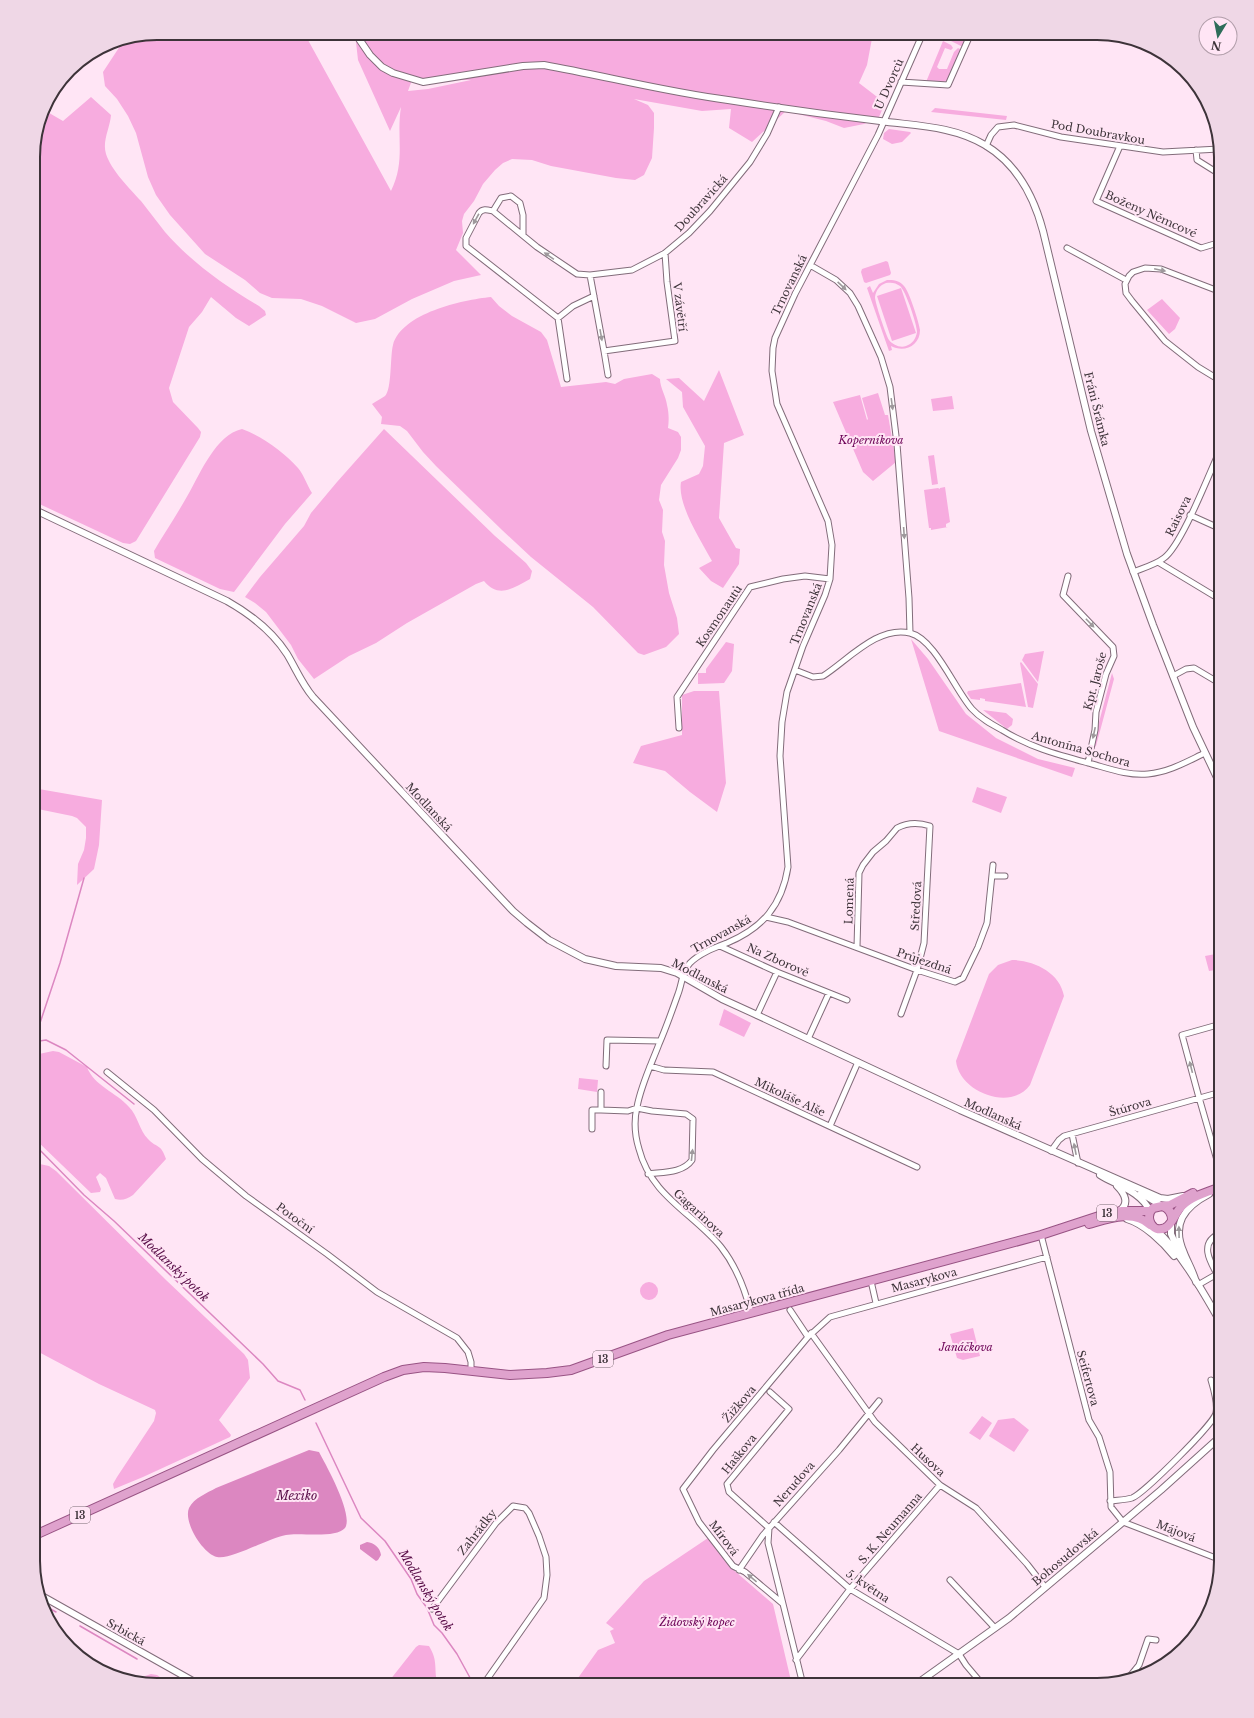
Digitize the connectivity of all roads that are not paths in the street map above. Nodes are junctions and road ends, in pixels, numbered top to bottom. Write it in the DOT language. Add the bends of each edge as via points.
graph roads {
  1 [pos="360,40"];
  2 [pos="920,40"];
  3 [pos="968,40"];
  4 [pos="901,82"];
  5 [pos="779,107"];
  6 [pos="883,122"];
  7 [pos="986,146"];
  8 [pos="1120,146"];
  9 [pos="1213,149"];
  10 [pos="1196,150"];
  11 [pos="1214,171"];
  12 [pos="493,211"];
  13 [pos="523,235"];
  14 [pos="1214,244"];
  15 [pos="1067,248"];
  16 [pos="665,252"];
  17 [pos="810,265"];
  18 [pos="590,275"];
  19 [pos="1126,280"];
  20 [pos="1214,289"];
  21 [pos="594,296"];
  22 [pos="558,318"];
  23 [pos="604,351"];
  24 [pos="608,375"];
  25 [pos="1214,378"];
  26 [pos="567,379"];
  27 [pos="1214,468"];
  28 [pos="40,512"];
  29 [pos="1190,515"];
  30 [pos="1214,526"];
  31 [pos="1158,562"];
  32 [pos="1133,572"];
  33 [pos="1068,576"];
  34 [pos="830,579"];
  35 [pos="1214,596"];
  36 [pos="910,633"];
  37 [pos="795,670"];
  38 [pos="1173,676"];
  39 [pos="1214,680"];
  40 [pos="679,728"];
  41 [pos="1205,753"];
  42 [pos="1088,763"];
  43 [pos="1214,772"];
  44 [pos="925,824"];
  45 [pos="993,865"];
  46 [pos="992,876"];
  47 [pos="1005,876"];
  48 [pos="766,917"];
  49 [pos="720,946"];
  50 [pos="857,947"];
  51 [pos="917,970"];
  52 [pos="777,972"];
  53 [pos="683,976"];
  54 [pos="829,993"];
  55 [pos="847,1000"];
  56 [pos="900,1014"];
  57 [pos="757,1015"];
  58 [pos="1214,1026"];
  59 [pos="808,1039"];
  60 [pos="660,1041"];
  61 [pos="858,1062"];
  62 [pos="606,1066"];
  63 [pos="650,1066"];
  64 [pos="107,1072"];
  65 [pos="601,1092"];
  66 [pos="1214,1094"];
  67 [pos="1199,1098"];
  68 [pos="637,1108"];
  69 [pos="601,1110"];
  70 [pos="830,1126"];
  71 [pos="592,1129"];
  72 [pos="1072,1134"];
  73 [pos="1214,1150"];
  74 [pos="1052,1151"];
  75 [pos="1078,1163"];
  76 [pos="917,1167"];
  77 [pos="1086,1167"];
  78 [pos="648,1174"];
  79 [pos="1112,1182"];
  80 [pos="1128,1185"];
  81 [pos="1214,1189"];
  82 [pos="1214,1190"];
  83 [pos="1214,1191"];
  84 [pos="1186,1195"];
  85 [pos="1163,1206"];
  86 [pos="1150,1211"];
  87 [pos="1117,1214"];
  88 [pos="1171,1221"];
  89 [pos="1152,1226"];
  90 [pos="1041,1235"];
  91 [pos="1214,1237"];
  92 [pos="1047,1257"];
  93 [pos="1214,1267"];
  94 [pos="1214,1276"];
  95 [pos="871,1281"];
  96 [pos="1197,1284"];
  97 [pos="876,1303"];
  98 [pos="790,1310"];
  99 [pos="1214,1312"];
  100 [pos="751,1313"];
  101 [pos="810,1335"];
  102 [pos="471,1371"];
  103 [pos="1211,1380"];
  104 [pos="770,1392"];
  105 [pos="1214,1394"];
  106 [pos="879,1401"];
  107 [pos="868,1414"];
  108 [pos="1214,1419"];
  109 [pos="1214,1442"];
  110 [pos="940,1485"];
  111 [pos="683,1489"];
  112 [pos="1110,1501"];
  113 [pos="774,1522"];
  114 [pos="1123,1522"];
  115 [pos="769,1528"];
  116 [pos="40,1533"];
  117 [pos="1214,1557"];
  118 [pos="739,1570"];
  119 [pos="950,1580"];
  120 [pos="1045,1588"];
  121 [pos="850,1589"];
  122 [pos="47,1599"];
  123 [pos="782,1604"];
  124 [pos="432,1609"];
  125 [pos="995,1628"];
  126 [pos="1156,1640"];
  127 [pos="959,1654"];
  128 [pos="796,1660"];
  129 [pos="1135,1670"];
  130 [pos="188,1678"];
  131 [pos="487,1678"];
  132 [pos="801,1678"];
  133 [pos="925,1678"];
  134 [pos="977,1678"];
  1 -- 5 [label="street, Fráni Šrámka" via="382,67 423,82 522,66 544,65 726,100"];
  2 -- 4 [label="street, U Dvorců"];
  3 -- 4 [label="street" via="948,85"];
  4 -- 6 [label="street, U Dvorců"];
  5 -- 6 [label="street, Fráni Šrámka"];
  5 -- 16 [label="street, Doubravická" via="750,162 710,211"];
  6 -- 7 [label="street, Fráni Šrámka" via="932,126 967,136"];
  6 -- 17 [label="street, Trnovanská"];
  7 -- 8 [label="street, Pod Doubravkou" via="998,127 1014,125 1061,137"];
  7 -- 32 [label="street, Fráni Šrámka" via="1008,163 1022,180 1042,226 1091,431"];
  8 -- 10 [label="street, Pod Doubravkou" via="1163,152"];
  8 -- 14 [label="street, Boženy Němcové" via="1096,201 1201,248"];
  9 -- 10 [label="street, Pod Doubravkou"];
  10 -- 11 [label="street" via="1197,160"];
  12 -- 13 [label="street, Doubravická"];
  12 -- 13 [label="street" via="501,198 511,196 520,203"];
  12 -- 22 [label="street, one-way" via="482,210 466,238 466,246"];
  18 -- 13 [label="street, Doubravická, one-way" via="577,274 537,248"];
  15 -- 19 [label="street"];
  16 -- 18 [label="street, Doubravická" via="632,270"];
  16 -- 23 [label="street, V závětří" via="674,340"];
  17 -- 34 [label="street, Trnovanská" via="775,338 772,371 781,417 828,521 832,545"];
  17 -- 36 [label="street, one-way" via="840,283 850,293 881,357 890,387 897,444"];
  18 -- 21 [label="street"];
  19 -- 20 [label="street, one-way" via="1131,273 1139,270 1160,269"];
  19 -- 25 [label="street" via="1125,289 1128,297 1165,341"];
  21 -- 22 [label="street" via="573,306"];
  21 -- 23 [label="street, one-way"];
  22 -- 26 [label="street"];
  23 -- 24 [label="street"];
  27 -- 29 [label="street, Raisova"];
  28 -- 53 [label="street, Modlanská" via="242,610 255,619 286,653 308,691 513,911 540,934 567,951 590,961 616,966 661,968"];
  29 -- 30 [label="street"];
  29 -- 31 [label="street, Raisova" via="1172,551"];
  31 -- 32 [label="street, Raisova"];
  31 -- 35 [label="street"];
  32 -- 38 [label="street, Fráni Šrámka"];
  33 -- 42 [label="street, Kpt. Jaroše, one-way" via="1063,595 1114,651 1096,712"];
  34 -- 37 [label="street, Trnovanská"];
  34 -- 40 [label="street, Kosmonautů" via="805,576 750,587 677,697"];
  36 -- 37 [label="street" via="883,634 823,676 813,676"];
  36 -- 42 [label="street, Antonína Sochora" via="929,646 972,709 984,719 1030,746"];
  37 -- 48 [label="street, Trnovanská" via="787,692 780,756 788,867 781,893"];
  38 -- 39 [label="street" via="1186,668 1194,668"];
  38 -- 41 [label="street, Fráni Šrámka"];
  41 -- 42 [label="street, Antonína Sochora" via="1163,772 1147,775 1126,773"];
  41 -- 43 [label="street, Fráni Šrámka"];
  44 -- 50 [label="street, Lomená" via="904,824 897,828 863,865 858,882"];
  44 -- 51 [label="street, Středová" via="930,826 930,850 924,943"];
  45 -- 46 [label="street, Průjezdná"];
  46 -- 47 [label="street"];
  46 -- 51 [label="street, Průjezdná" via="984,934 963,978 955,982"];
  48 -- 49 [label="street, Trnovanská" via="751,931"];
  48 -- 50 [label="street, Průjezdná" via="788,922"];
  49 -- 52 [label="street, Na Zborově"];
  49 -- 53 [label="street, Trnovanská" via="696,958 686,968"];
  50 -- 51 [label="street, Průjezdná"];
  51 -- 56 [label="street, Středová"];
  52 -- 54 [label="street, Na Zborově"];
  52 -- 57 [label="street"];
  53 -- 57 [label="street, Modlanská" via="722,999"];
  53 -- 60 [label="street, Gagarinova"];
  54 -- 55 [label="street, Na Zborově"];
  54 -- 59 [label="street"];
  57 -- 59 [label="street, Modlanská"];
  67 -- 58 [label="street, one-way" via="1182,1035"];
  59 -- 61 [label="street, Modlanská"];
  60 -- 62 [label="street" via="607,1040"];
  60 -- 63 [label="street, Gagarinova"];
  61 -- 70 [label="street"];
  61 -- 74 [label="street, Modlanská"];
  63 -- 68 [label="street, Gagarinova"];
  63 -- 70 [label="street, Mikoláše Alše" via="664,1070 714,1072"];
  64 -- 102 [label="street, Potoční" via="154,1110 202,1159 246,1196 376,1292 457,1338 468,1352"];
  65 -- 69 [label="street"];
  66 -- 67 [label="street, Štúrova"];
  67 -- 72 [label="street, Štúrova"];
  67 -- 73 [label="street"];
  68 -- 69 [label="street" via="628,1111"];
  68 -- 78 [label="street, Gagarinova" via="635,1122 639,1150"];
  78 -- 68 [label="street, one-way" via="688,1166 692,1160 693,1119 686,1114 652,1112"];
  69 -- 71 [label="street" via="592,1110"];
  70 -- 76 [label="street, Mikoláše Alše"];
  72 -- 74 [label="street, Štúrova" via="1059,1140"];
  75 -- 72 [label="street, one-way"];
  74 -- 75 [label="street, Modlanská"];
  75 -- 77 [label="street, Modlanská"];
  77 -- 79 [label="street"];
  77 -- 80 [label="street"];
  78 -- 100 [label="street, Gagarinova" via="676,1206 721,1247 742,1283"];
  79 -- 86 [label="street" via="1138,1195"];
  79 -- 87 [label="street" via="1125,1198 1124,1206"];
  80 -- 84 [label="street" via="1162,1199"];
  80 -- 85 [label="street"];
  81 -- 84 [label="main road, Masarykova třída"];
  82 -- 88 [label="main road" via="1189,1200"];
  96 -- 83 [label="street, one-way" via="1180,1242 1180,1220 1188,1208"];
  84 -- 85 [label="main road, Masarykova třída" via="1170,1205"];
  85 -- 86 [label="main road, Masarykova třída" via="1154,1207"];
  85 -- 88 [label="main road" via="1170,1212"];
  86 -- 87 [label="main road, Masarykova třída / 13"];
  86 -- 89 [label="main road" via="1148,1219"];
  87 -- 89 [label="main road, Masarykova třída / 13" via="1140,1218"];
  87 -- 90 [label="main road, Masarykova třída / 13" via="1105,1214"];
  87 -- 96 [label="street" via="1147,1230 1170,1251"];
  88 -- 89 [label="main road" via="1163,1229"];
  88 -- 96 [label="street" via="1173,1239"];
  89 -- 96 [label="street" via="1170,1244"];
  90 -- 92 [label="street, Seifertova"];
  90 -- 95 [label="main road, Masarykova třída / 13"];
  91 -- 93 [label="street" via="1208,1243 1208,1254"];
  92 -- 97 [label="street, Masarykova"];
  92 -- 112 [label="street, Seifertova" via="1089,1420 1099,1437 1110,1472"];
  94 -- 96 [label="street"];
  95 -- 97 [label="street"];
  95 -- 100 [label="main road, Masarykova třída / 13"];
  96 -- 99 [label="street"];
  97 -- 101 [label="street, Masarykova" via="832,1316"];
  98 -- 101 [label="street, Husova"];
  100 -- 102 [label="main road, Masarykova třída / 13" via="655,1339 571,1370 510,1375"];
  101 -- 107 [label="street, Husova"];
  101 -- 111 [label="street, Žižkova"];
  102 -- 116 [label="main road, Masarykova třída / 13" via="418,1368 391,1374"];
  103 -- 105 [label="street"];
  104 -- 115 [label="street, Haškova" via="789,1409 727,1484 729,1492"];
  106 -- 107 [label="street, Nerudova"];
  107 -- 110 [label="street, Husova"];
  107 -- 113 [label="street, Nerudova"];
  108 -- 112 [label="street" via="1195,1441 1133,1498"];
  109 -- 114 [label="street, Bohosudovská"];
  110 -- 120 [label="street, Husova" via="976,1508"];
  110 -- 121 [label="street, S. K. Neumanna"];
  111 -- 118 [label="street, Mírová" via="700,1522 733,1566"];
  112 -- 114 [label="street, Seifertova" via="1111,1507"];
  113 -- 115 [label="street, Nerudova"];
  113 -- 121 [label="street, 5. května"];
  114 -- 117 [label="street, Májová"];
  114 -- 120 [label="street, Bohosudovská"];
  115 -- 118 [label="street, Nerudova"];
  115 -- 123 [label="street" via="768,1543"];
  123 -- 118 [label="street, Mírová, one-way" via="745,1572"];
  119 -- 125 [label="street"];
  120 -- 125 [label="street, Bohosudovská"];
  121 -- 127 [label="street, 5. května"];
  121 -- 128 [label="street, S. K. Neumanna"];
  122 -- 130 [label="street, Srbická"];
  123 -- 128 [label="street"];
  124 -- 131 [label="street, Zahrádky" via="496,1523 514,1506 525,1508 540,1536 546,1557 544,1598"];
  125 -- 127 [label="street, Bohosudovská"];
  126 -- 129 [label="street" via="1148,1639"];
  127 -- 133 [label="street, Bohosudovská"];
  127 -- 134 [label="street"];
  128 -- 132 [label="street"];
}
